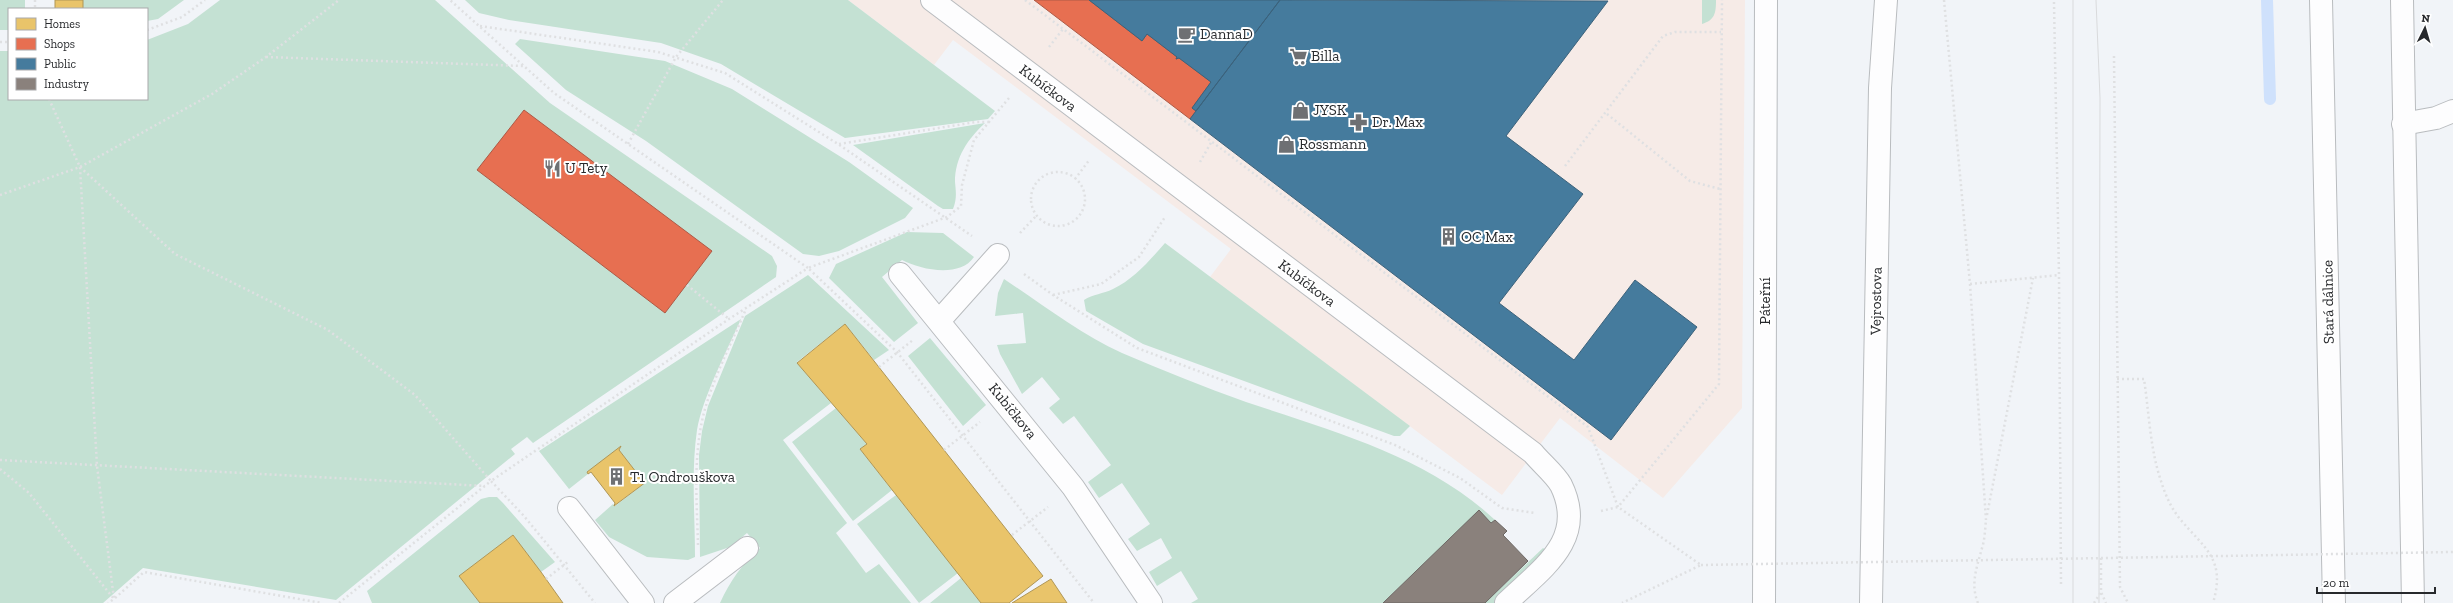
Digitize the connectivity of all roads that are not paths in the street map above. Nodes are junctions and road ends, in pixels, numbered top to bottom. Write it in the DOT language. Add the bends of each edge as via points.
graph roads {
  1 [pos="932,0"];
  2 [pos="1766,0"];
  3 [pos="1886,0"];
  4 [pos="2322,0"];
  5 [pos="2402,0"];
  6 [pos="2453,111"];
  7 [pos="2403,124"];
  8 [pos="998,255"];
  9 [pos="900,274"];
  10 [pos="939,321"];
  11 [pos="569,508"];
  12 [pos="747,548"];
  13 [pos="644,603"];
  14 [pos="675,603"];
  15 [pos="1151,603"];
  16 [pos="1506,603"];
  17 [pos="1764,603"];
  18 [pos="1871,603"];
  19 [pos="2334,603"];
  20 [pos="2413,603"];
  1 -- 16 [label="street, Kubíčkova" via="1533,453 1561,485 1571,518 1560,551"];
  2 -- 17 [label="street, Páteřní"];
  3 -- 18 [label="street, Vejrostova" via="1880,88"];
  4 -- 19 [label="street, Stará dálnice"];
  5 -- 7 [label="street"];
  6 -- 7 [label="street" via="2436,118"];
  7 -- 20 [label="street"];
  8 -- 10 [label="street"];
  9 -- 10 [label="street, Kubíčkova"];
  10 -- 15 [label="street, Kubíčkova" via="1073,487"];
  11 -- 13 [label="street"];
  12 -- 14 [label="street"];
}
